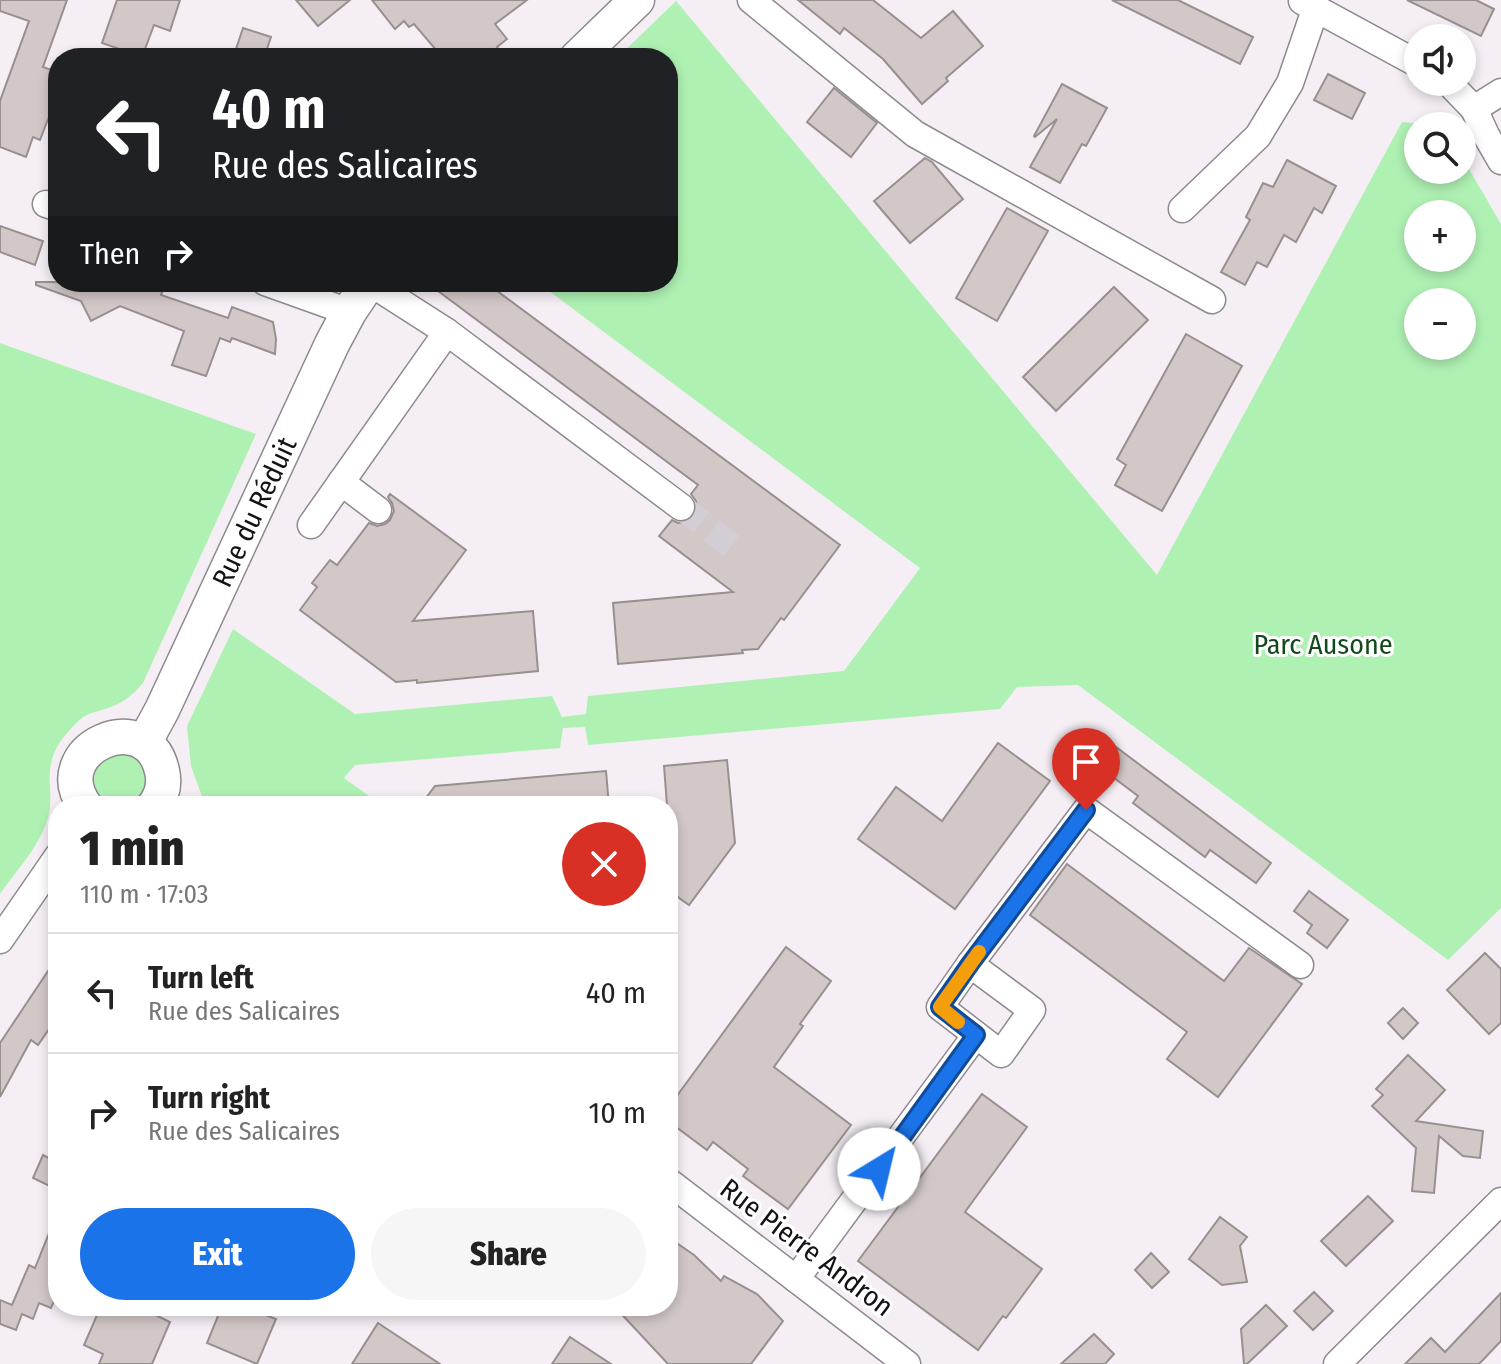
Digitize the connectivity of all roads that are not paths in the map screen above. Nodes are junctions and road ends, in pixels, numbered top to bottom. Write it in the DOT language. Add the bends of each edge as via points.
graph roads {
  1 [pos="751,0"];
  2 [pos="631,2"];
  3 [pos="1309,4"];
  4 [pos="587,48"];
  5 [pos="1404,56"];
  6 [pos="1501,92"];
  7 [pos="1461,96"];
  8 [pos="1474,109"];
  9 [pos="1501,161"];
  10 [pos="1182,209"];
  11 [pos="293,292"];
  12 [pos="362,292"];
  13 [pos="385,292"];
  14 [pos="1212,300"];
  15 [pos="349,312"];
  16 [pos="447,332"];
  17 [pos="341,482"];
  18 [pos="681,507"];
  19 [pos="378,510"];
  20 [pos="311,525"];
  21 [pos="144,743"];
  22 [pos="80,796"];
  23 [pos="158,796"];
  24 [pos="48,870"];
  25 [pos="0,940"];
  26 [pos="970,964"];
  27 [pos="1300,965"];
  28 [pos="976,1035"];
  29 [pos="678,1189"];
  30 [pos="1501,1201"];
  31 [pos="796,1279"];
  32 [pos="907,1364"];
  33 [pos="1337,1364"];
  1 -- 14 [label="street" via="915,134"];
  2 -- 4 [label="street"];
  3 -- 5 [label="street"];
  3 -- 10 [label="street" via="1290,83 1258,136"];
  6 -- 8 [label="street"];
  7 -- 8 [label="street"];
  8 -- 9 [label="street"];
  11 -- 15 [label="street"];
  12 -- 15 [label="street, Rue du Réduit"];
  13 -- 16 [label="street"];
  15 -- 21 [label="street, Rue du Réduit"];
  16 -- 17 [label="street"];
  16 -- 18 [label="street"];
  17 -- 19 [label="street"];
  17 -- 20 [label="street"];
  21 -- 22 [label="street" via="120,736 96,743 76,776"];
  21 -- 23 [label="street" via="160,763"];
  24 -- 25 [label="street"];
  26 -- 27 [label="street" via="1086,810"];
  26 -- 28 [label="street" via="940,1007"];
  26 -- 28 [label="street" via="1032,1010 1001,1054"];
  28 -- 31 [label="street"];
  29 -- 31 [label="street, Rue Pierre Andron"];
  30 -- 33 [label="street"];
  31 -- 32 [label="street, Rue Pierre Andron"];
}
